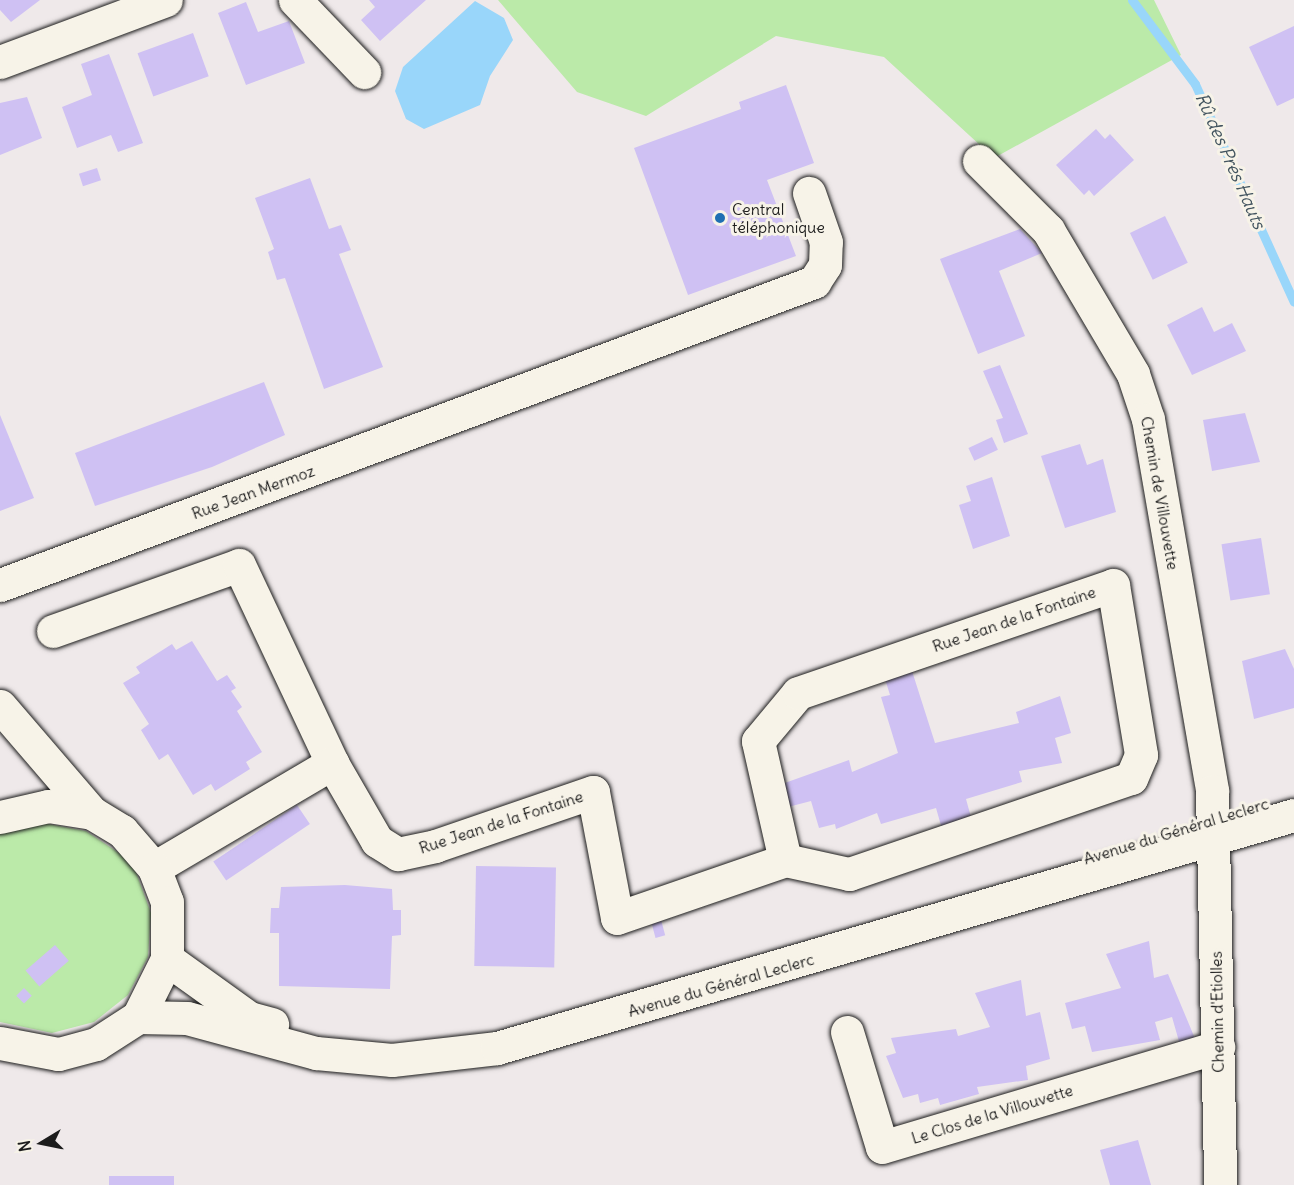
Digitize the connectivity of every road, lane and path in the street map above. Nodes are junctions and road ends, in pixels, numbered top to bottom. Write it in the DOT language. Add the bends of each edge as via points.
graph roads {
  1 [pos="166,0"];
  2 [pos="295,0"];
  3 [pos="0,62"];
  4 [pos="364,72"];
  5 [pos="980,161"];
  6 [pos="809,193"];
  7 [pos="0,585"];
  8 [pos="54,632"];
  9 [pos="0,706"];
  10 [pos="332,763"];
  11 [pos="1294,796"];
  12 [pos="92,813"];
  13 [pos="1294,815"];
  14 [pos="0,817"];
  15 [pos="1214,829"];
  16 [pos="785,860"];
  17 [pos="154,868"];
  18 [pos="167,959"];
  19 [pos="138,1017"];
  20 [pos="848,1032"];
  21 [pos="0,1043"];
  22 [pos="1218,1047"];
  23 [pos="1220,1185"];
  1 -- 3 [label="street"];
  2 -- 4 [label="street"];
  5 -- 15 [label="street, Chemin de Villouvette" via="1048,230 1133,374 1148,419"];
  6 -- 7 [label="street, Rue Jean Mermoz" via="826,242 825,265 814,282"];
  8 -- 10 [label="street, Rue Jean de la Fontaine" via="239,565"];
  9 -- 12 [label="street"];
  10 -- 16 [label="street, Rue Jean de la Fontaine" via="376,841 398,854 593,792 617,918"];
  10 -- 17 [label="street"];
  11 -- 15 [label="street, Avenue du Général Leclerc"];
  12 -- 14 [label="street" via="48,806"];
  12 -- 17 [label="street" via="122,831"];
  13 -- 15 [label="street, Avenue du Général Leclerc"];
  15 -- 18 [label="street, Avenue du Général Leclerc" via="492,1030 393,1042 305,1031 249,1018"];
  15 -- 19 [label="street, Avenue du Général Leclerc" via="497,1048 392,1060 316,1053 187,1018"];
  15 -- 22 [label="street, Chemin d'Etiolles"];
  16 -- 16 [label="street, Rue Jean de la Fontaine" via="758,741 776,714 798,693 1113,585 1141,755 1131,778 849,874"];
  17 -- 18 [label="street" via="167,902"];
  18 -- 19 [label="street"];
  19 -- 21 [label="street" via="96,1044 58,1054"];
  20 -- 22 [label="street, Le Clos de la Villouvette" via="882,1148"];
  22 -- 23 [label="street, Chemin d'Etiolles"];
}
